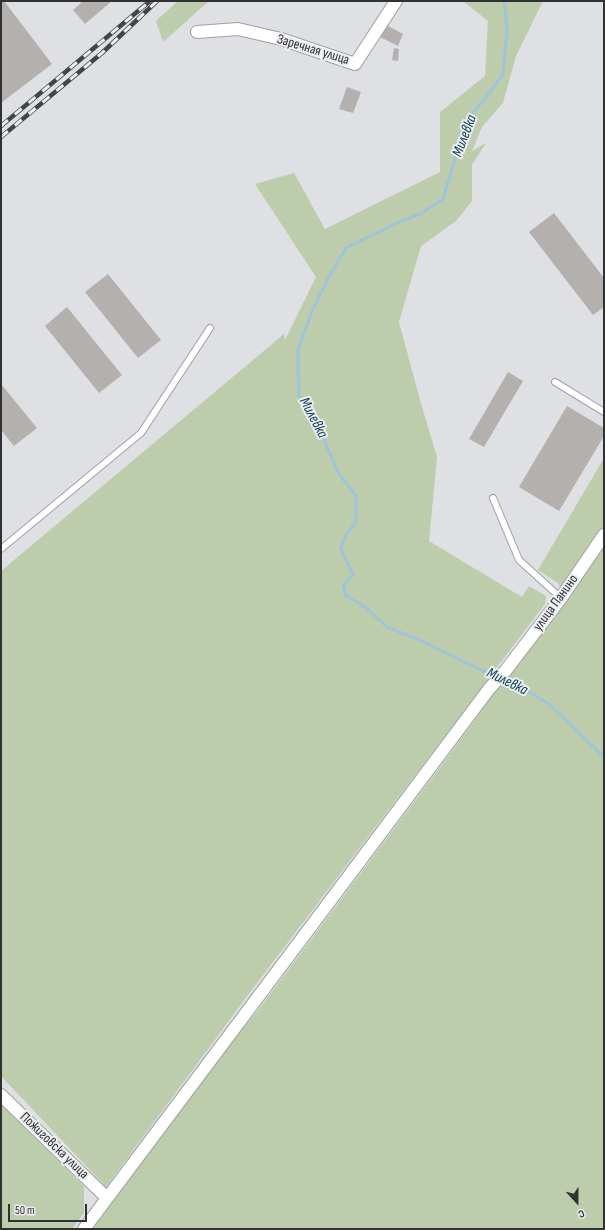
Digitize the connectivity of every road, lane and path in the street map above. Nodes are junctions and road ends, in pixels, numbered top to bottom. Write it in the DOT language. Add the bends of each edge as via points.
graph roads {
  1 [pos="396,1"];
  2 [pos="197,32"];
  3 [pos="210,328"];
  4 [pos="555,382"];
  5 [pos="604,412"];
  6 [pos="493,498"];
  7 [pos="604,535"];
  8 [pos="1,549"];
  9 [pos="560,598"];
  10 [pos="1,1095"];
  11 [pos="107,1198"];
  12 [pos="84,1229"];
  1 -- 2 [label="street, Заречная улица" via="355,64 281,39 238,28"];
  3 -- 8 [label="lane" via="141,433"];
  4 -- 5 [label="lane"];
  6 -- 9 [label="lane" via="519,560"];
  7 -- 9 [label="street, улица Панино"];
  9 -- 11 [label="street, улица Панино"];
  10 -- 11 [label="street, Пожиговска улица"];
  11 -- 12 [label="street, улица Панино"];
}
